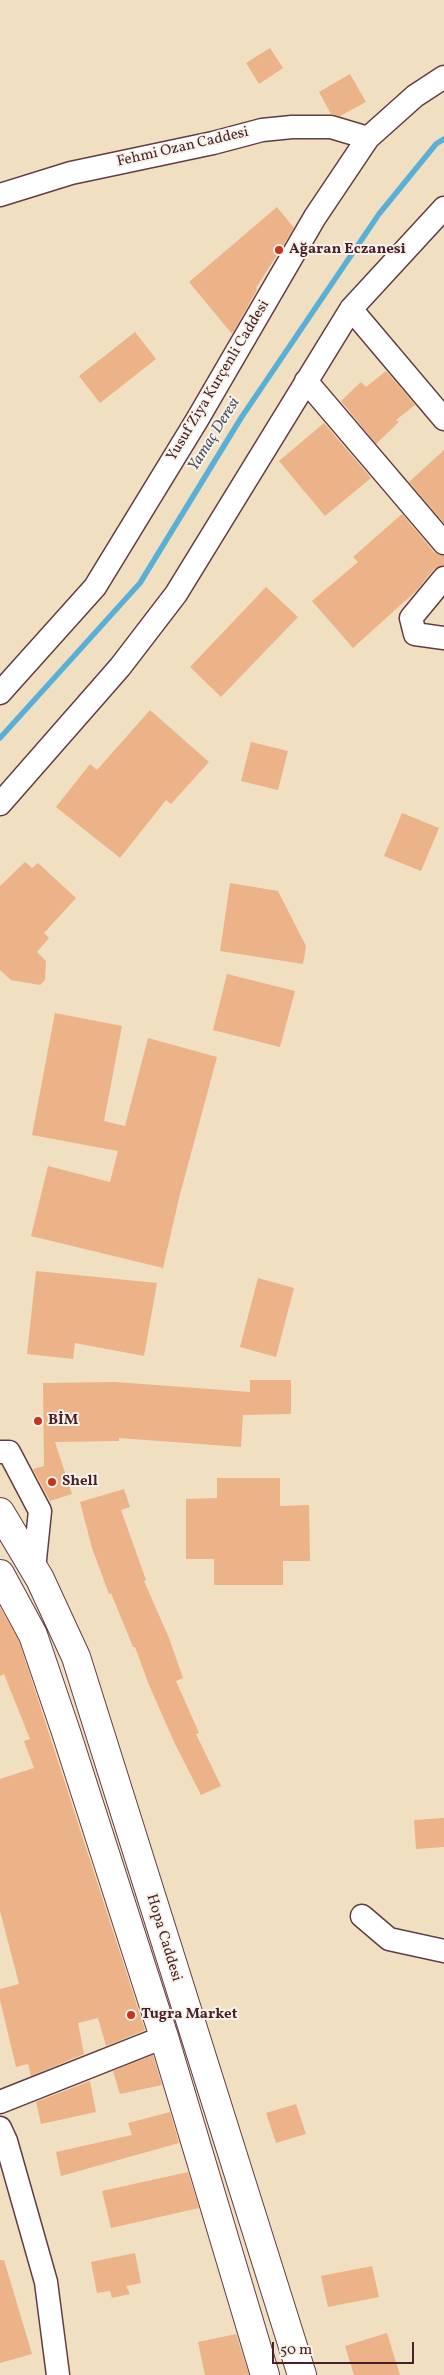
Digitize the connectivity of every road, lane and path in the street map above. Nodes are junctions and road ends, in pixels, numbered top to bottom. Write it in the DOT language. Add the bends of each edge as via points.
graph roads {
  1 [pos="444,77"];
  2 [pos="368,138"];
  3 [pos="0,195"];
  4 [pos="444,208"];
  5 [pos="351,309"];
  6 [pos="306,381"];
  7 [pos="444,418"];
  8 [pos="444,543"];
  9 [pos="444,578"];
  10 [pos="444,638"];
  11 [pos="0,693"];
  12 [pos="0,804"];
  13 [pos="0,1452"];
  14 [pos="0,1512"];
  15 [pos="34,1569"];
  16 [pos="0,1574"];
  17 [pos="362,1916"];
  18 [pos="444,1951"];
  19 [pos="164,2037"];
  20 [pos="0,2102"];
  21 [pos="0,2128"];
  22 [pos="58,2375"];
  23 [pos="265,2375"];
  24 [pos="302,2375"];
  1 -- 2 [label="street, Yusuf Ziya Kurçenli Caddesi" via="415,96"];
  2 -- 3 [label="street, Fehmi Ozan Caddesi" via="331,127 292,126 262,130 71,173"];
  2 -- 11 [label="street, Yusuf Ziya Kurçenli Caddesi" via="315,217 95,587"];
  4 -- 5 [label="street"];
  5 -- 6 [label="street"];
  5 -- 7 [label="street"];
  6 -- 8 [label="street"];
  6 -- 12 [label="street" via="176,594 120,667"];
  9 -- 10 [label="street" via="411,618 415,634"];
  13 -- 15 [label="street" via="9,1452 40,1511"];
  14 -- 15 [label="main road, Hopa Caddesi"];
  15 -- 24 [label="main road, Hopa Caddesi" via="76,1658"];
  16 -- 19 [label="main road, Hopa Caddesi" via="33,1635"];
  17 -- 18 [label="street" via="389,1939"];
  19 -- 20 [label="street"];
  19 -- 23 [label="main road, Hopa Caddesi"];
  21 -- 22 [label="street" via="46,2282"];
}
